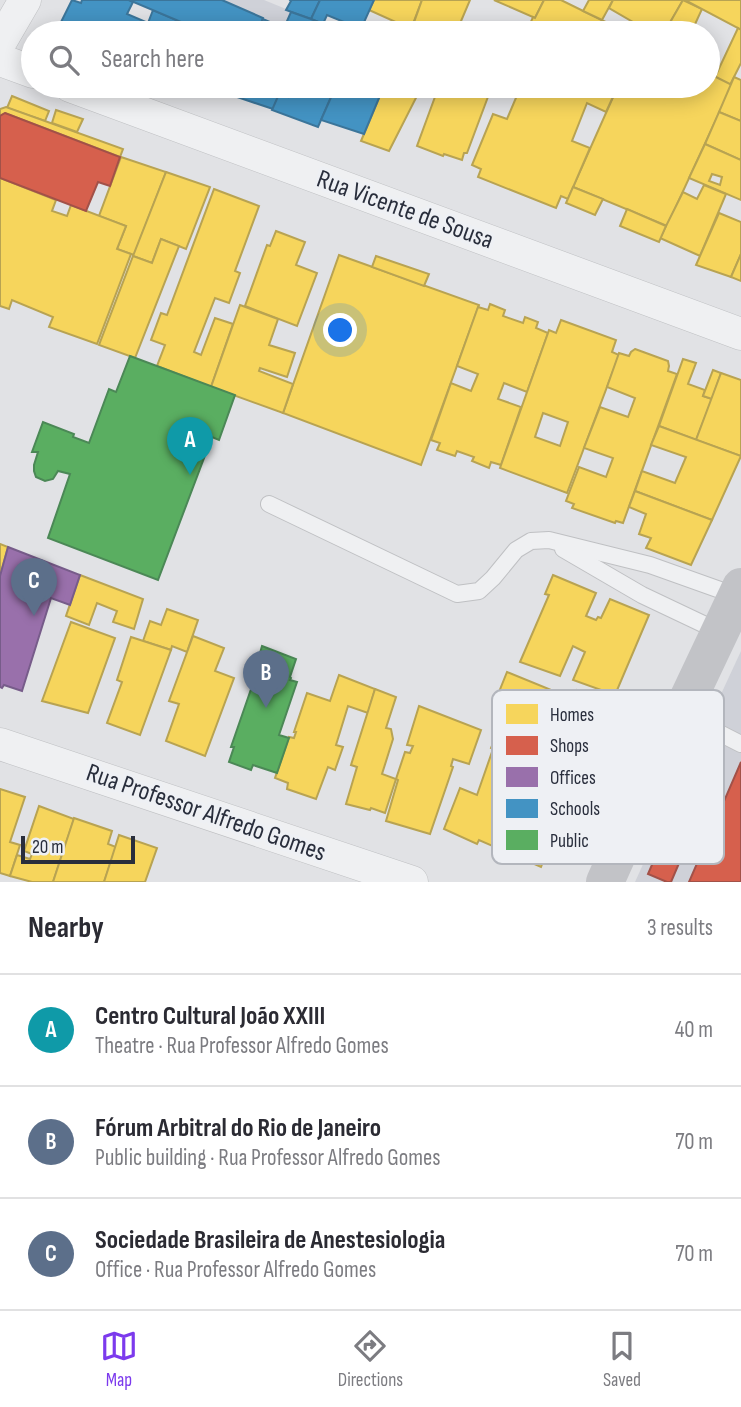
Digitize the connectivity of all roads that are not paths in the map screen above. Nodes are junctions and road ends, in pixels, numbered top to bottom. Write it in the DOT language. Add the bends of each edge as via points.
graph roads {
  1 [pos="25,0"];
  2 [pos="2,40"];
  3 [pos="21,60"];
  4 [pos="102,98"];
  5 [pos="741,334"];
  6 [pos="269,504"];
  7 [pos="549,540"];
  8 [pos="739,592"];
  9 [pos="720,632"];
  10 [pos="692,690"];
  11 [pos="724,739"];
  12 [pos="0,744"];
  13 [pos="741,744"];
  14 [pos="613,864"];
  15 [pos="412,882"];
  16 [pos="605,882"];
  1 -- 2 [label="street"];
  2 -- 3 [label="street"];
  4 -- 5 [label="street, Rua Vicente de Sousa"];
  6 -- 7 [label="lane" via="457,594 479,591 516,550 531,541"];
  7 -- 8 [label="lane"];
  7 -- 9 [label="lane" via="642,595"];
  8 -- 9 [label="main road"];
  9 -- 10 [label="main road"];
  11 -- 13 [label="lane"];
  12 -- 15 [label="street, Rua Professor Alfredo Gomes"];
  14 -- 16 [label="main road"];
}
